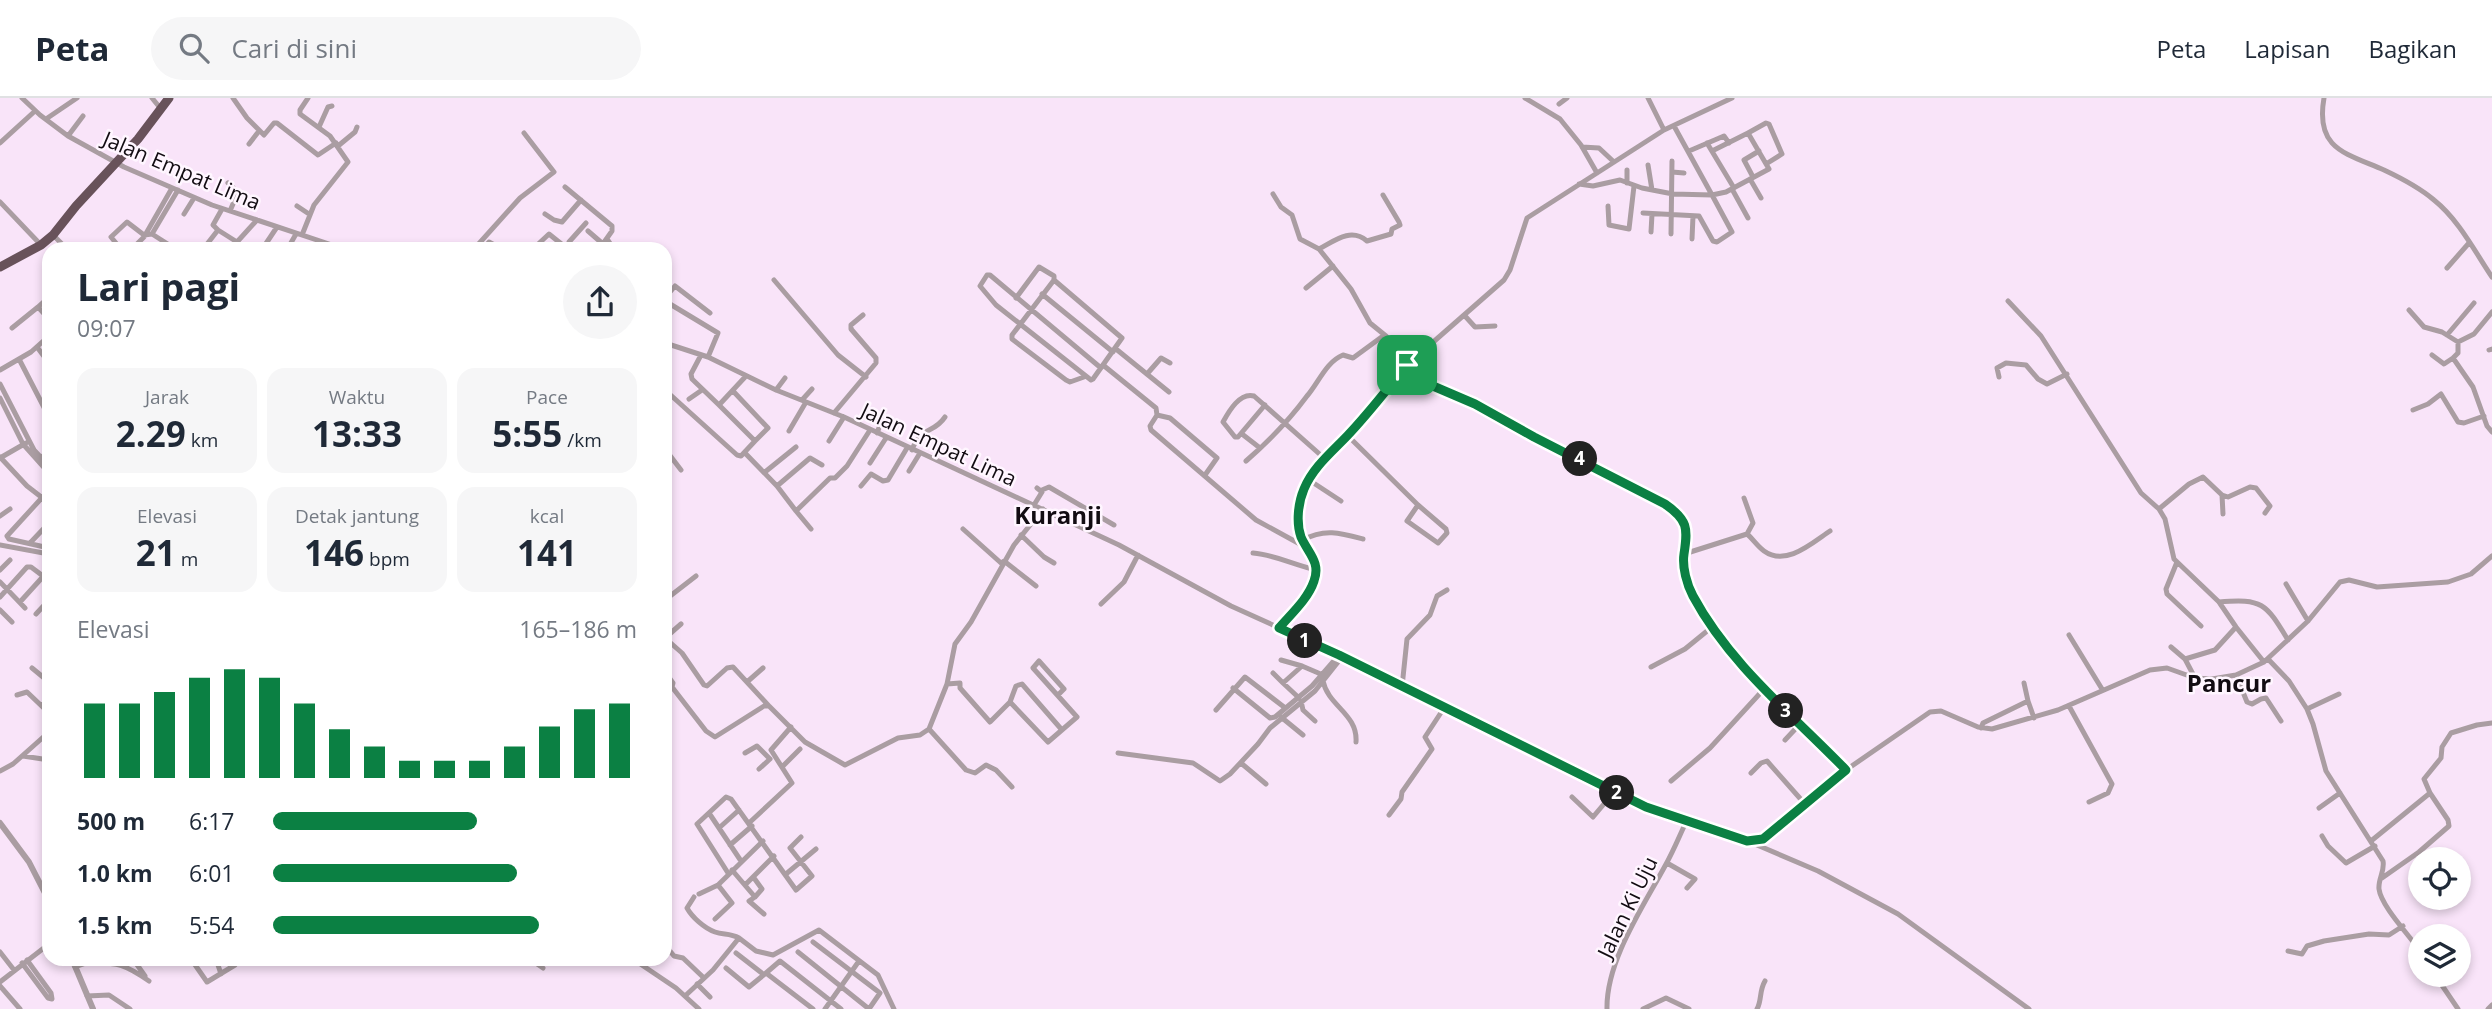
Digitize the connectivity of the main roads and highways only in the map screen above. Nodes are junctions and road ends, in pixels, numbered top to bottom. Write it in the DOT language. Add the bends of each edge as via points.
graph roads {
  1 [pos="169,98"];
  2 [pos="44,242"];
  3 [pos="42,243"];
  4 [pos="0,267"];
  1 -- 2 [label="highway" via="138,139"];
  3 -- 4 [label="highway"];
}
